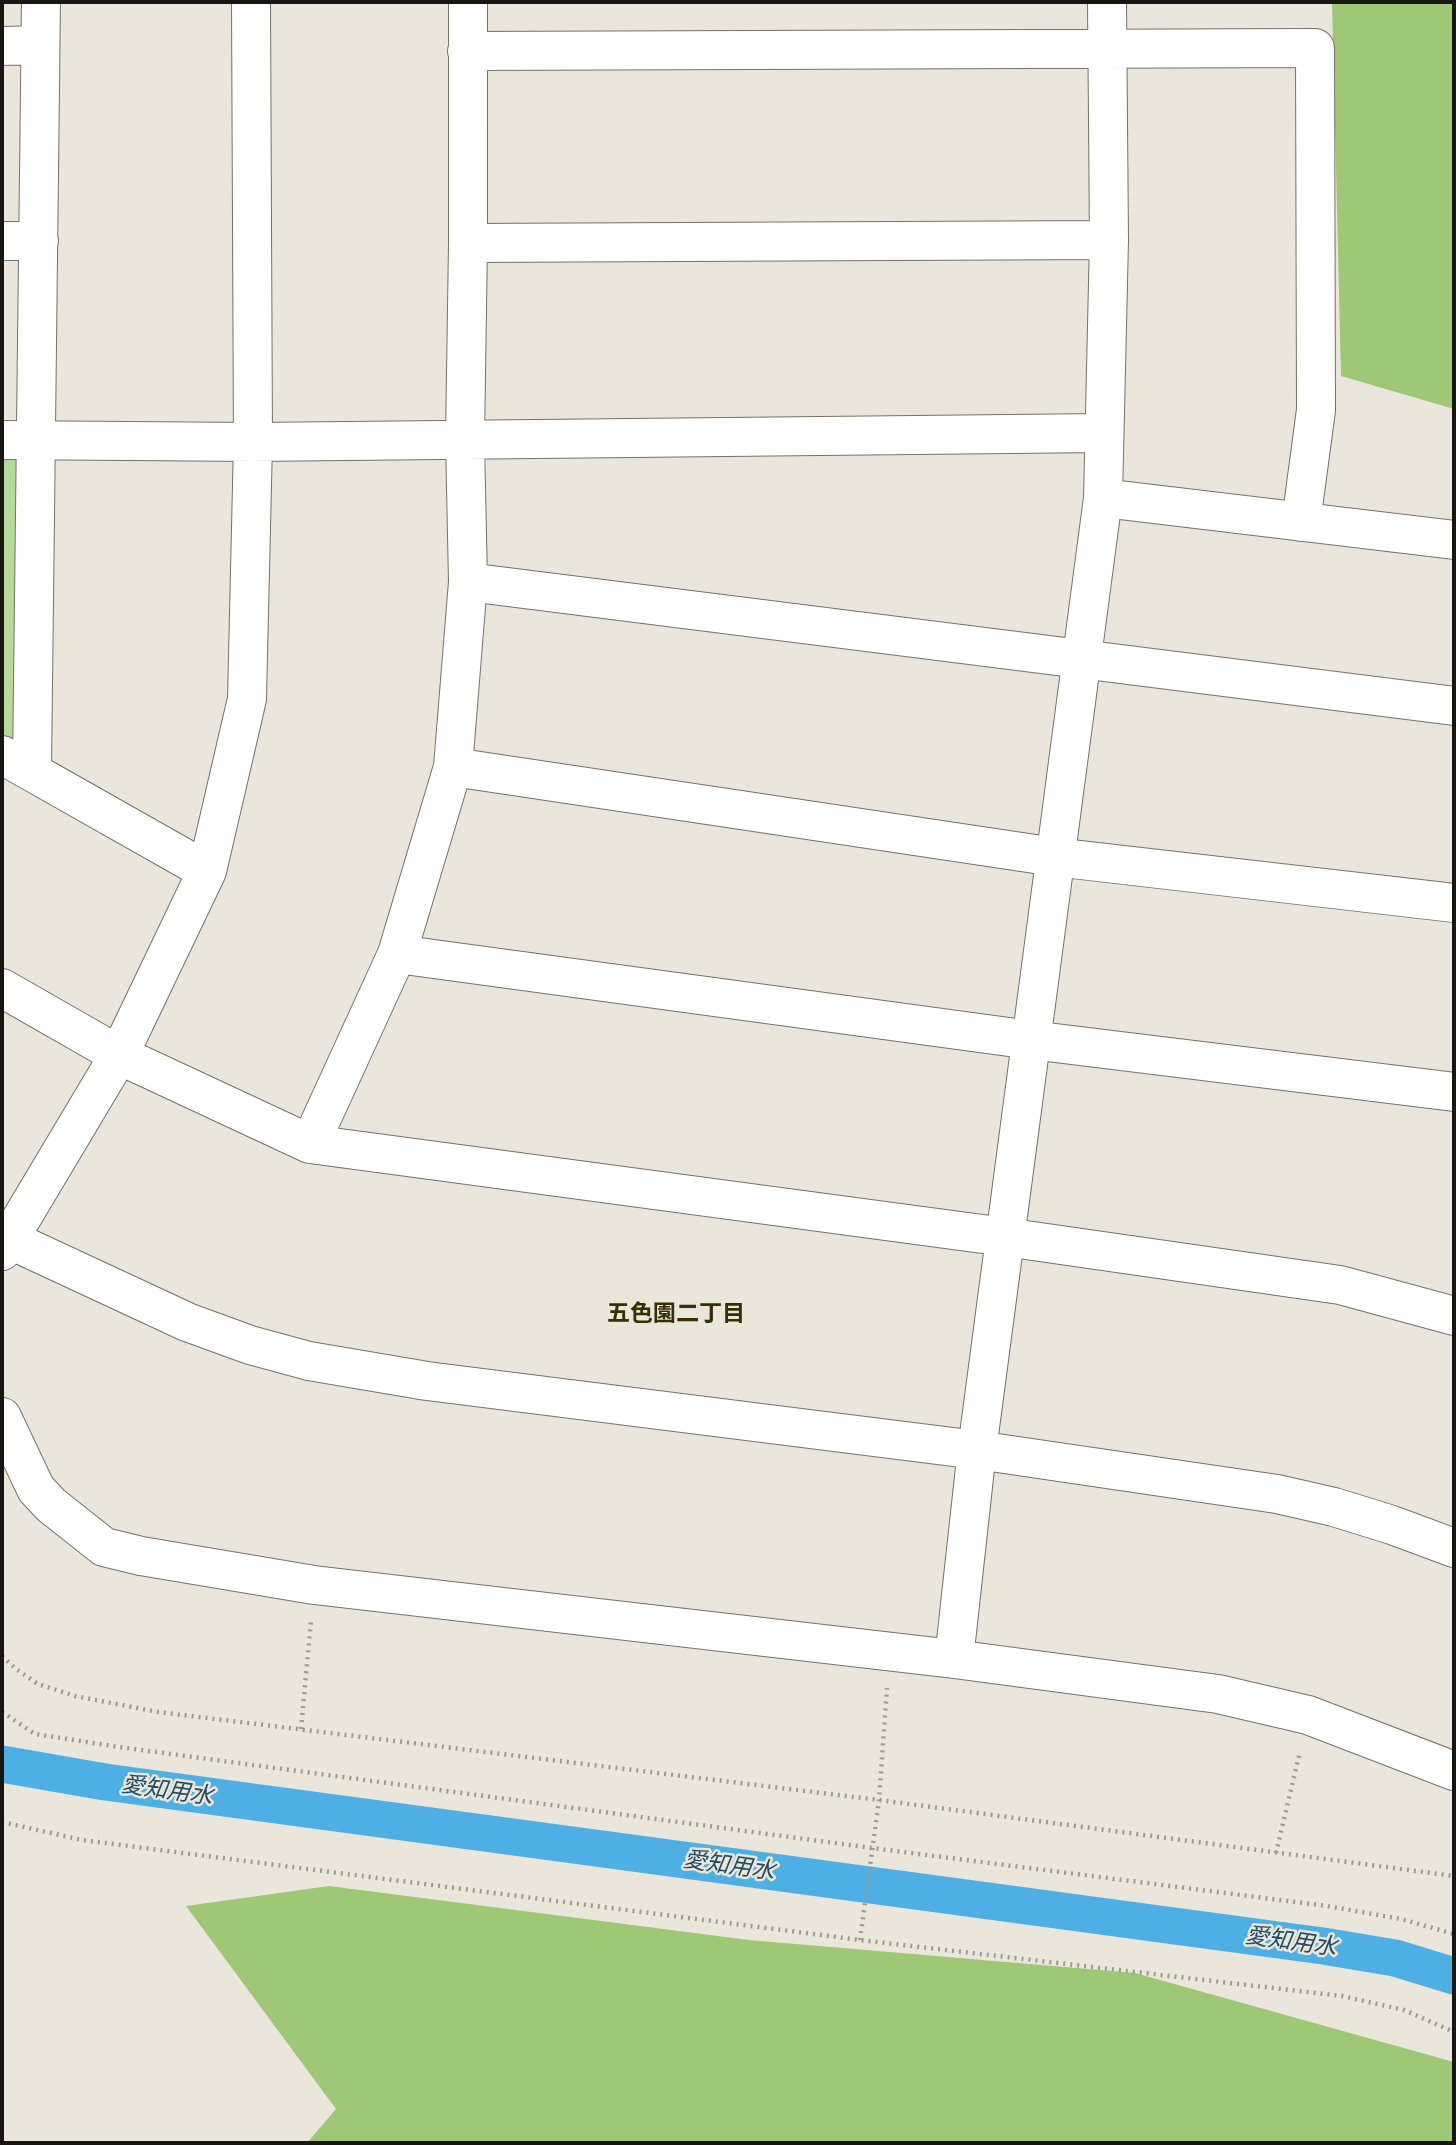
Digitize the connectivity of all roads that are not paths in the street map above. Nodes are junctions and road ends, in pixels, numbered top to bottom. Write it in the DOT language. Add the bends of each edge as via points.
graph roads {
  1 [pos="41,2"];
  2 [pos="251,2"];
  3 [pos="468,2"];
  4 [pos="1107,2"];
  5 [pos="2,46"];
  6 [pos="40,46"];
  7 [pos="1107,47"];
  8 [pos="467,51"];
  9 [pos="1108,240"];
  10 [pos="20,241"];
  11 [pos="468,243"];
  12 [pos="1104,433"];
  13 [pos="18,440"];
  14 [pos="465,440"];
  15 [pos="254,442"];
  16 [pos="1103,498"];
  17 [pos="1301,522"];
  18 [pos="1454,540"];
  19 [pos="468,582"];
  20 [pos="1083,659"];
  21 [pos="1454,706"];
  22 [pos="17,763"];
  23 [pos="453,767"];
  24 [pos="1055,857"];
  25 [pos="207,871"];
  26 [pos="1454,903"];
  27 [pos="397,954"];
  28 [pos="2,988"];
  29 [pos="1031,1040"];
  30 [pos="119,1055"];
  31 [pos="1454,1092"];
  32 [pos="310,1144"];
  33 [pos="1006,1237"];
  34 [pos="4,1242"];
  35 [pos="1454,1316"];
  36 [pos="2,1418"];
  37 [pos="977,1451"];
  38 [pos="1454,1548"];
  39 [pos="954,1659"];
  40 [pos="1454,1771"];
  1 -- 6 [label="street"];
  2 -- 15 [label="street"];
  3 -- 8 [label="street"];
  4 -- 7 [label="street"];
  5 -- 6 [label="street"];
  6 -- 10 [label="street"];
  7 -- 8 [label="street"];
  7 -- 9 [label="street"];
  7 -- 17 [label="street" via="1315,48 1316,410"];
  8 -- 11 [label="street"];
  9 -- 11 [label="street"];
  9 -- 12 [label="street"];
  10 -- 13 [label="street"];
  11 -- 14 [label="street"];
  12 -- 14 [label="street"];
  12 -- 16 [label="street"];
  13 -- 15 [label="street"];
  13 -- 22 [label="street"];
  14 -- 15 [label="street"];
  14 -- 19 [label="street"];
  15 -- 25 [label="street" via="247,699"];
  16 -- 17 [label="street"];
  16 -- 20 [label="street"];
  17 -- 18 [label="street"];
  19 -- 20 [label="street"];
  19 -- 23 [label="street"];
  20 -- 21 [label="street"];
  20 -- 24 [label="street"];
  22 -- 25 [label="street"];
  23 -- 24 [label="street"];
  23 -- 27 [label="street"];
  24 -- 26 [label="street"];
  24 -- 29 [label="street"];
  25 -- 30 [label="street"];
  27 -- 29 [label="street"];
  27 -- 32 [label="street"];
  28 -- 30 [label="street"];
  29 -- 31 [label="street"];
  29 -- 33 [label="street"];
  30 -- 32 [label="street"];
  30 -- 34 [label="street"];
  32 -- 33 [label="street"];
  33 -- 35 [label="street" via="1340,1285"];
  33 -- 37 [label="street"];
  34 -- 37 [label="street" via="187,1322 309,1361 427,1381"];
  36 -- 39 [label="street" via="36,1489 104,1547 314,1585"];
  37 -- 38 [label="street" via="1277,1494 1334,1507"];
  37 -- 39 [label="street"];
  39 -- 40 [label="street" via="1218,1694 1308,1715"];
}
